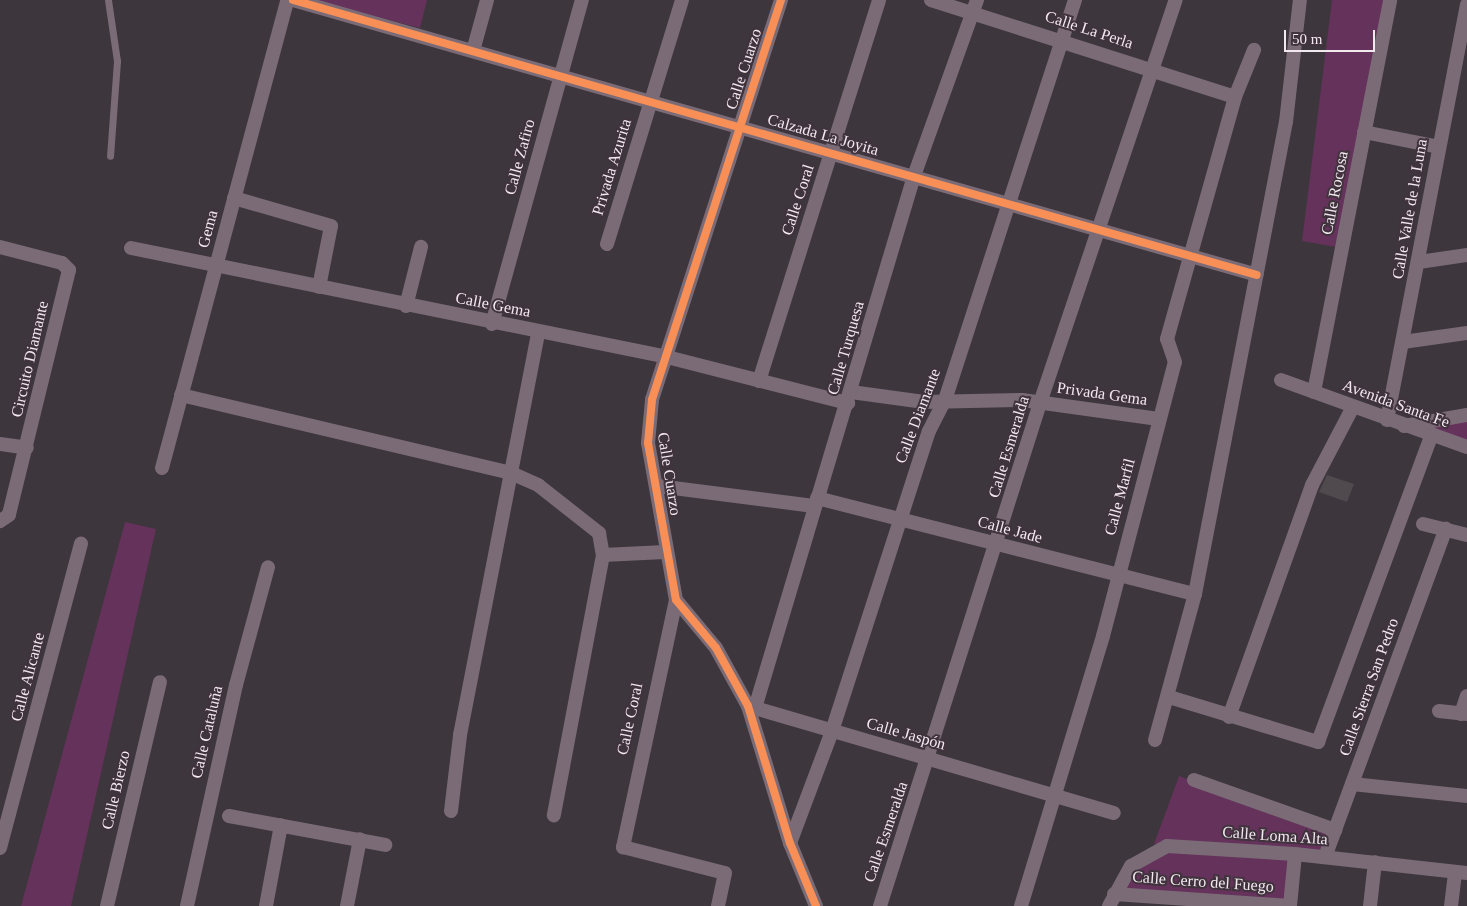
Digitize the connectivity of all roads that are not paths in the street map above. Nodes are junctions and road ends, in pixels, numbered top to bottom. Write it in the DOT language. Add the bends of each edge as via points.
graph roads {
  1 [pos="108,0"];
  2 [pos="287,0"];
  3 [pos="293,0"];
  4 [pos="487,0"];
  5 [pos="582,0"];
  6 [pos="682,0"];
  7 [pos="781,0"];
  8 [pos="880,0"];
  9 [pos="931,0"];
  10 [pos="1075,0"];
  11 [pos="1176,0"];
  12 [pos="1300,0"];
  13 [pos="1390,0"];
  14 [pos="1467,5"];
  15 [pos="975,6"];
  16 [pos="1062,40"];
  17 [pos="1254,50"];
  18 [pos="473,51"];
  19 [pos="1153,70"];
  20 [pos="561,75"];
  21 [pos="1235,97"];
  22 [pos="651,100"];
  23 [pos="740,126"];
  24 [pos="1364,132"];
  25 [pos="1439,147"];
  26 [pos="832,152"];
  27 [pos="110,156"];
  28 [pos="914,176"];
  29 [pos="234,198"];
  30 [pos="1010,203"];
  31 [pos="1099,228"];
  32 [pos="607,244"];
  33 [pos="0,247"];
  34 [pos="421,247"];
  35 [pos="131,248"];
  36 [pos="1467,254"];
  37 [pos="1191,255"];
  38 [pos="1419,262"];
  39 [pos="216,266"];
  40 [pos="1257,275"];
  41 [pos="319,287"];
  42 [pos="406,306"];
  43 [pos="492,324"];
  44 [pos="538,332"];
  45 [pos="1467,332"];
  46 [pos="1403,342"];
  47 [pos="667,357"];
  48 [pos="1281,380"];
  49 [pos="759,381"];
  50 [pos="1314,392"];
  51 [pos="181,395"];
  52 [pos="850,398"];
  53 [pos="945,400"];
  54 [pos="1040,403"];
  55 [pos="1353,407"];
  56 [pos="1467,415"];
  57 [pos="1159,420"];
  58 [pos="1387,420"];
  59 [pos="1403,426"];
  60 [pos="1431,436"];
  61 [pos="0,444"];
  62 [pos="1467,447"];
  63 [pos="27,448"];
  64 [pos="162,468"];
  65 [pos="510,473"];
  66 [pos="658,486"];
  67 [pos="816,502"];
  68 [pos="900,518"];
  69 [pos="0,521"];
  70 [pos="1423,524"];
  71 [pos="1446,529"];
  72 [pos="1467,535"];
  73 [pos="81,544"];
  74 [pos="998,546"];
  75 [pos="665,552"];
  76 [pos="603,555"];
  77 [pos="268,567"];
  78 [pos="1116,575"];
  79 [pos="1195,594"];
  80 [pos="676,600"];
  81 [pos="160,682"];
  82 [pos="1467,696"];
  83 [pos="1169,697"];
  84 [pos="751,707"];
  85 [pos="1439,711"];
  86 [pos="1464,714"];
  87 [pos="1229,717"];
  88 [pos="832,731"];
  89 [pos="1155,740"];
  90 [pos="930,759"];
  91 [pos="1194,780"];
  92 [pos="1352,784"];
  93 [pos="1054,796"];
  94 [pos="1467,796"];
  95 [pos="451,811"];
  96 [pos="1114,813"];
  97 [pos="554,815"];
  98 [pos="229,816"];
  99 [pos="281,826"];
  100 [pos="1335,830"];
  101 [pos="360,840"];
  102 [pos="790,843"];
  103 [pos="385,844"];
  104 [pos="0,848"];
  105 [pos="1295,854"];
  106 [pos="1325,857"];
  107 [pos="1375,862"];
  108 [pos="1461,873"];
  109 [pos="807,890"];
  110 [pos="1112,900"];
  111 [pos="107,906"];
  112 [pos="187,906"];
  113 [pos="266,906"];
  114 [pos="347,906"];
  115 [pos="718,906"];
  116 [pos="804,906"];
  117 [pos="816,906"];
  118 [pos="880,906"];
  119 [pos="1021,906"];
  120 [pos="1290,906"];
  121 [pos="1370,906"];
  122 [pos="1451,906"];
  1 -- 27 [label="lane" via="118,61"];
  2 -- 29 [label="street, Gema"];
  3 -- 18 [label="street, Calzada La Joyita"];
  4 -- 18 [label="street"];
  5 -- 20 [label="street, Calle Zafiro"];
  6 -- 22 [label="street, Privada Azurita"];
  7 -- 23 [label="street, Calle Cuarzo"];
  8 -- 26 [label="street, Calle Coral"];
  9 -- 15 [label="street, Calle La Perla"];
  10 -- 16 [label="street, Calle Diamante"];
  11 -- 19 [label="street, Calle Esmeralda"];
  12 -- 40 [label="street" via="1286,122"];
  13 -- 24 [label="street, Calle Rocosa"];
  14 -- 25 [label="street, Calle Valle de la Luna"];
  15 -- 16 [label="street, Calle La Perla"];
  15 -- 28 [label="street, Calle Turquesa"];
  16 -- 19 [label="street, Calle La Perla"];
  16 -- 30 [label="street, Calle Diamante"];
  17 -- 21 [label="street, Calle Marfil"];
  18 -- 20 [label="street, Calzada La Joyita"];
  19 -- 21 [label="street, Calle La Perla"];
  19 -- 31 [label="street, Calle Esmeralda"];
  20 -- 22 [label="street, Calzada La Joyita"];
  20 -- 43 [label="street, Calle Zafiro"];
  21 -- 37 [label="street, Calle Marfil"];
  22 -- 23 [label="street, Calzada La Joyita"];
  22 -- 32 [label="street, Privada Azurita"];
  23 -- 26 [label="street, Calzada La Joyita"];
  23 -- 47 [label="street, Calle Cuarzo"];
  24 -- 25 [label="street"];
  24 -- 50 [label="street, Calle Rocosa"];
  25 -- 38 [label="street, Calle Valle de la Luna"];
  26 -- 28 [label="street, Calzada La Joyita"];
  26 -- 49 [label="street, Calle Coral"];
  28 -- 30 [label="street, Calzada La Joyita"];
  28 -- 52 [label="street, Calle Turquesa"];
  29 -- 39 [label="street, Gema"];
  29 -- 41 [label="street" via="331,226"];
  30 -- 31 [label="street, Calzada La Joyita"];
  30 -- 53 [label="street, Calle Diamante"];
  31 -- 37 [label="street, Calzada La Joyita"];
  31 -- 54 [label="street, Calle Esmeralda"];
  33 -- 63 [label="street, Circuito Diamante" via="62,263 69,270"];
  34 -- 42 [label="street"];
  35 -- 39 [label="street, Calle Gema"];
  36 -- 38 [label="street"];
  37 -- 40 [label="street, Calzada La Joyita"];
  37 -- 57 [label="street, Calle Marfil" via="1168,339 1175,362"];
  38 -- 46 [label="street, Calle Valle de la Luna"];
  39 -- 41 [label="street, Calle Gema"];
  39 -- 51 [label="street, Gema"];
  40 -- 79 [label="street"];
  41 -- 42 [label="street, Calle Gema"];
  42 -- 43 [label="street, Calle Gema"];
  43 -- 44 [label="street, Calle Gema"];
  44 -- 47 [label="street, Calle Gema"];
  44 -- 65 [label="street"];
  45 -- 46 [label="street"];
  46 -- 58 [label="street, Calle Valle de la Luna"];
  47 -- 49 [label="street, Calle Gema"];
  47 -- 66 [label="street, Calle Cuarzo" via="648,423"];
  48 -- 50 [label="street, Avenida Santa Fe"];
  49 -- 52 [label="street, Calle Gema"];
  50 -- 55 [label="street, Avenida Santa Fe"];
  51 -- 64 [label="street, Gema"];
  51 -- 65 [label="street"];
  52 -- 53 [label="street, Calle Gema"];
  52 -- 67 [label="street, Calle Turquesa"];
  53 -- 54 [label="street, Calle Gema"];
  53 -- 68 [label="street, Calle Diamante" via="929,431"];
  54 -- 57 [label="street, Privada Gema"];
  54 -- 74 [label="street, Calle Esmeralda"];
  55 -- 58 [label="street, Avenida Santa Fe"];
  55 -- 87 [label="street" via="1312,485"];
  56 -- 59 [label="street"];
  57 -- 78 [label="street, Calle Marfil"];
  58 -- 59 [label="street, Avenida Santa Fe"];
  59 -- 60 [label="street, Avenida Santa Fe"];
  60 -- 62 [label="street, Avenida Santa Fe"];
  60 -- 87 [label="street, Calle Sierra San Pedro" via="1318,742"];
  61 -- 63 [label="street"];
  63 -- 69 [label="street, Circuito Diamante" via="9,515"];
  65 -- 76 [label="street" via="538,485 593,528 603,545"];
  65 -- 95 [label="street" via="460,735"];
  66 -- 67 [label="street, Calle Jade"];
  66 -- 75 [label="street, Calle Cuarzo"];
  67 -- 68 [label="street, Calle Jade"];
  67 -- 84 [label="street, Calle Turquesa"];
  68 -- 74 [label="street, Calle Jade"];
  68 -- 88 [label="street, Calle Diamante"];
  70 -- 71 [label="street"];
  71 -- 72 [label="street"];
  71 -- 92 [label="street, Calle Sierra San Pedro"];
  73 -- 104 [label="street, Calle Alicante"];
  74 -- 78 [label="street, Calle Jade"];
  74 -- 90 [label="street, Calle Esmeralda"];
  75 -- 76 [label="street"];
  75 -- 80 [label="street, Calle Cuarzo"];
  76 -- 97 [label="street"];
  77 -- 112 [label="street, Calle Cataluña" via="234,694"];
  78 -- 79 [label="street, Calle Jade"];
  78 -- 93 [label="street, Calle Marfil" via="1103,636"];
  79 -- 83 [label="street"];
  80 -- 84 [label="street, Calle Cuarzo" via="716,648"];
  80 -- 115 [label="street, Calle Coral" via="623,847 725,873"];
  81 -- 111 [label="street, Calle Bierzo"];
  82 -- 86 [label="street"];
  83 -- 87 [label="street"];
  83 -- 89 [label="street"];
  84 -- 88 [label="street, Calle Jaspón"];
  84 -- 102 [label="street, Calle Cuarzo"];
  85 -- 86 [label="street"];
  88 -- 90 [label="street, Calle Jaspón"];
  88 -- 102 [label="street, Calle Diamante"];
  90 -- 93 [label="street, Calle Jaspón"];
  90 -- 118 [label="street, Calle Esmeralda"];
  91 -- 100 [label="street"];
  92 -- 94 [label="street"];
  92 -- 100 [label="street, Calle Sierra San Pedro"];
  93 -- 96 [label="street, Calle Jaspón" via="1074,798"];
  93 -- 119 [label="street, Calle Marfil"];
  98 -- 99 [label="street"];
  99 -- 101 [label="street"];
  99 -- 113 [label="street"];
  100 -- 106 [label="street, Calle Sierra San Pedro"];
  101 -- 103 [label="street"];
  101 -- 114 [label="street"];
  102 -- 109 [label="street, Calle Cuarzo"];
  105 -- 106 [label="street, Calle Loma Alta"];
  105 -- 110 [label="street, Calle Loma Alta" via="1167,846 1131,866"];
  105 -- 120 [label="street"];
  106 -- 107 [label="street, Calle Loma Alta"];
  107 -- 108 [label="street, Calle Loma Alta"];
  107 -- 121 [label="street"];
  108 -- 122 [label="street"];
  109 -- 116 [label="street"];
  109 -- 117 [label="street, Calle Cuarzo"];
  110 -- 120 [label="street, Calle Cerro del Fuego"];
}
